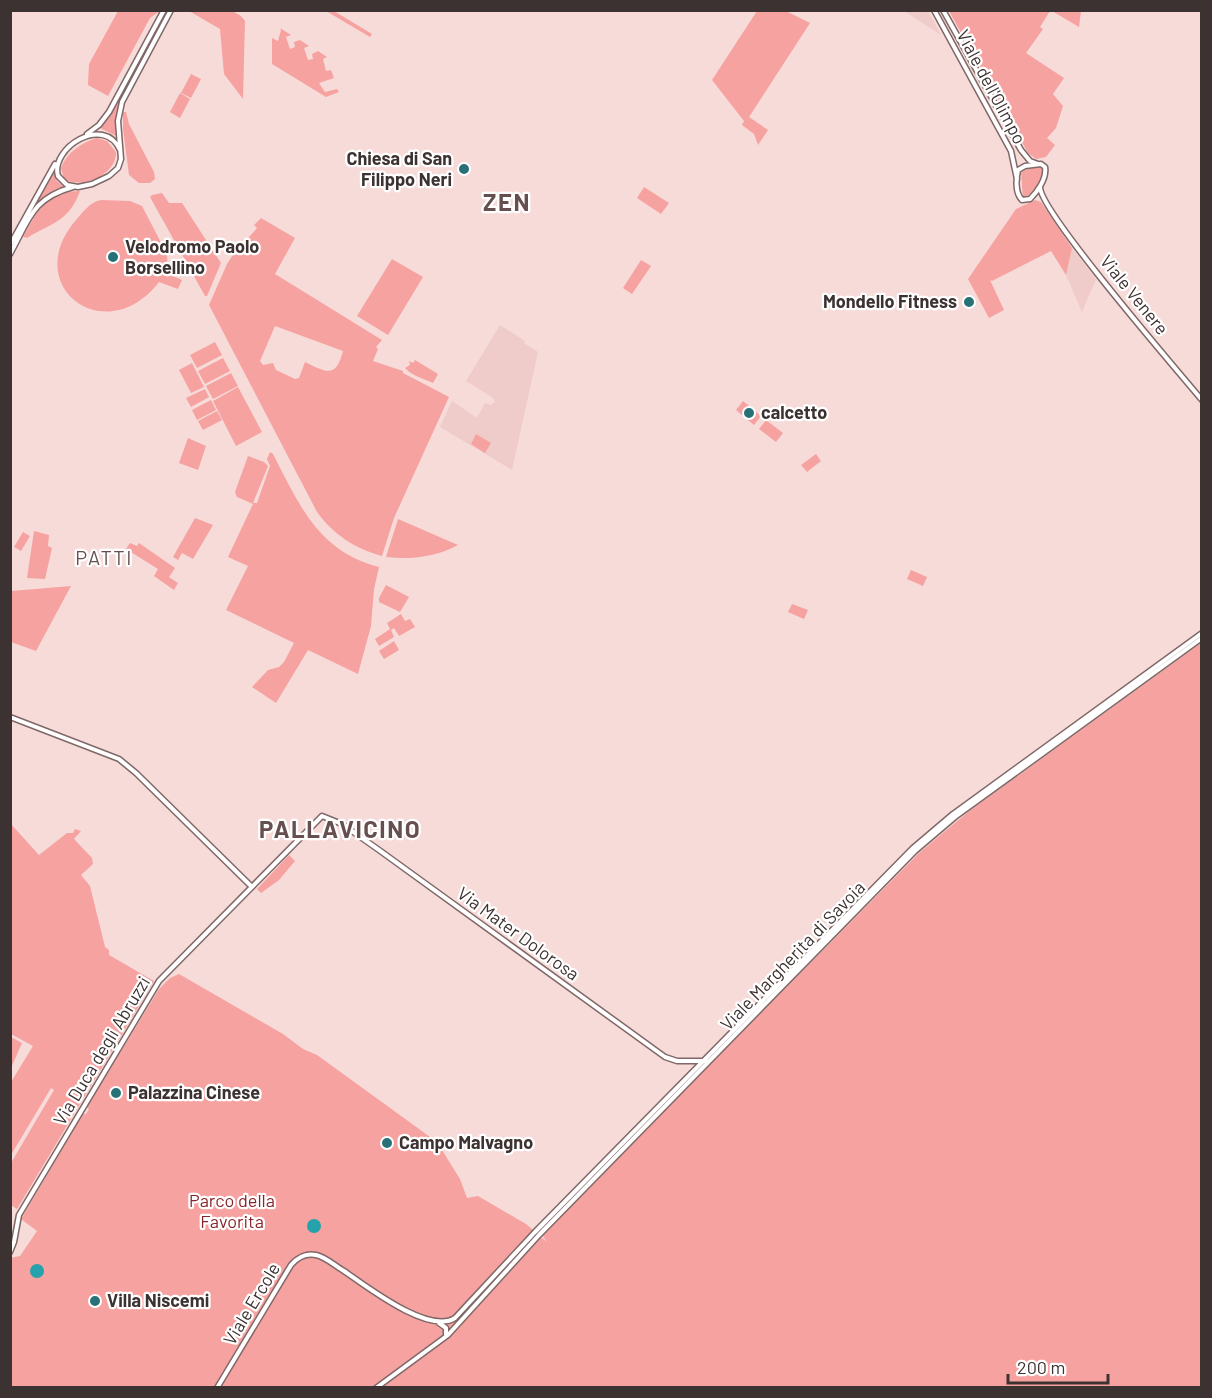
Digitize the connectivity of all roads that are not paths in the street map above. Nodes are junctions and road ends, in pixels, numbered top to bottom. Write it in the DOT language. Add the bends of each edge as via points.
graph roads {
  1 [pos="164,10"];
  2 [pos="171,10"];
  3 [pos="934,10"];
  4 [pos="943,10"];
  5 [pos="79,140"];
  6 [pos="120,150"];
  7 [pos="63,154"];
  8 [pos="1038,164"];
  9 [pos="1017,179"];
  10 [pos="73,187"];
  11 [pos="1040,187"];
  12 [pos="1031,198"];
  13 [pos="1048,206"];
  14 [pos="10,245"];
  15 [pos="10,254"];
  16 [pos="1202,400"];
  17 [pos="1202,633"];
  18 [pos="1202,638"];
  19 [pos="10,717"];
  20 [pos="332,820"];
  21 [pos="252,887"];
  22 [pos="707,1062"];
  23 [pos="10,1252"];
  24 [pos="450,1321"];
  25 [pos="437,1322"];
  26 [pos="444,1339"];
  27 [pos="217,1388"];
  28 [pos="376,1388"];
  1 -- 5 [label="street" via="107,115"];
  2 -- 6 [label="street" via="122,102 118,121"];
  3 -- 9 [label="street, Viale dell'Olimpo" via="1011,151"];
  4 -- 8 [label="street, Viale dell'Olimpo" via="1021,150 1028,160"];
  5 -- 6 [label="street" via="102,134 114,140"];
  5 -- 7 [label="street"];
  6 -- 10 [label="street" via="120,163 113,173 92,184"];
  7 -- 10 [label="street" via="57,176"];
  7 -- 14 [label="street"];
  8 -- 9 [label="street" via="1020,168"];
  8 -- 11 [label="street, Viale Venere" via="1046,169"];
  9 -- 12 [label="street, Viale dell'Olimpo" via="1020,198"];
  10 -- 15 [label="street" via="39,203"];
  11 -- 12 [label="street"];
  11 -- 13 [label="street, Viale Venere"];
  12 -- 13 [label="street, Viale Venere" via="1041,199"];
  13 -- 16 [label="street, Viale Venere"];
  17 -- 22 [label="street, Viale Margherita di Savoia" via="928,834"];
  18 -- 22 [label="street, Viale Margherita di Savoia" via="930,837"];
  19 -- 21 [label="street" via="119,759"];
  20 -- 21 [label="street, Via Duca degli Abruzzi" via="322,816"];
  20 -- 22 [label="street, Via Mater Dolorosa" via="665,1057"];
  21 -- 23 [label="street, Via Duca degli Abruzzi" via="157,984 19,1215"];
  22 -- 24 [label="street, Viale Margherita di Savoia"];
  22 -- 26 [label="street, Viale Margherita di Savoia"];
  24 -- 25 [label="street, Viale Ercole"];
  25 -- 26 [label="street" via="446,1328"];
  25 -- 27 [label="street, Viale Ercole" via="404,1310 322,1257 307,1255 291,1265"];
  26 -- 28 [label="street, Viale Margherita di Savoia"];
}
